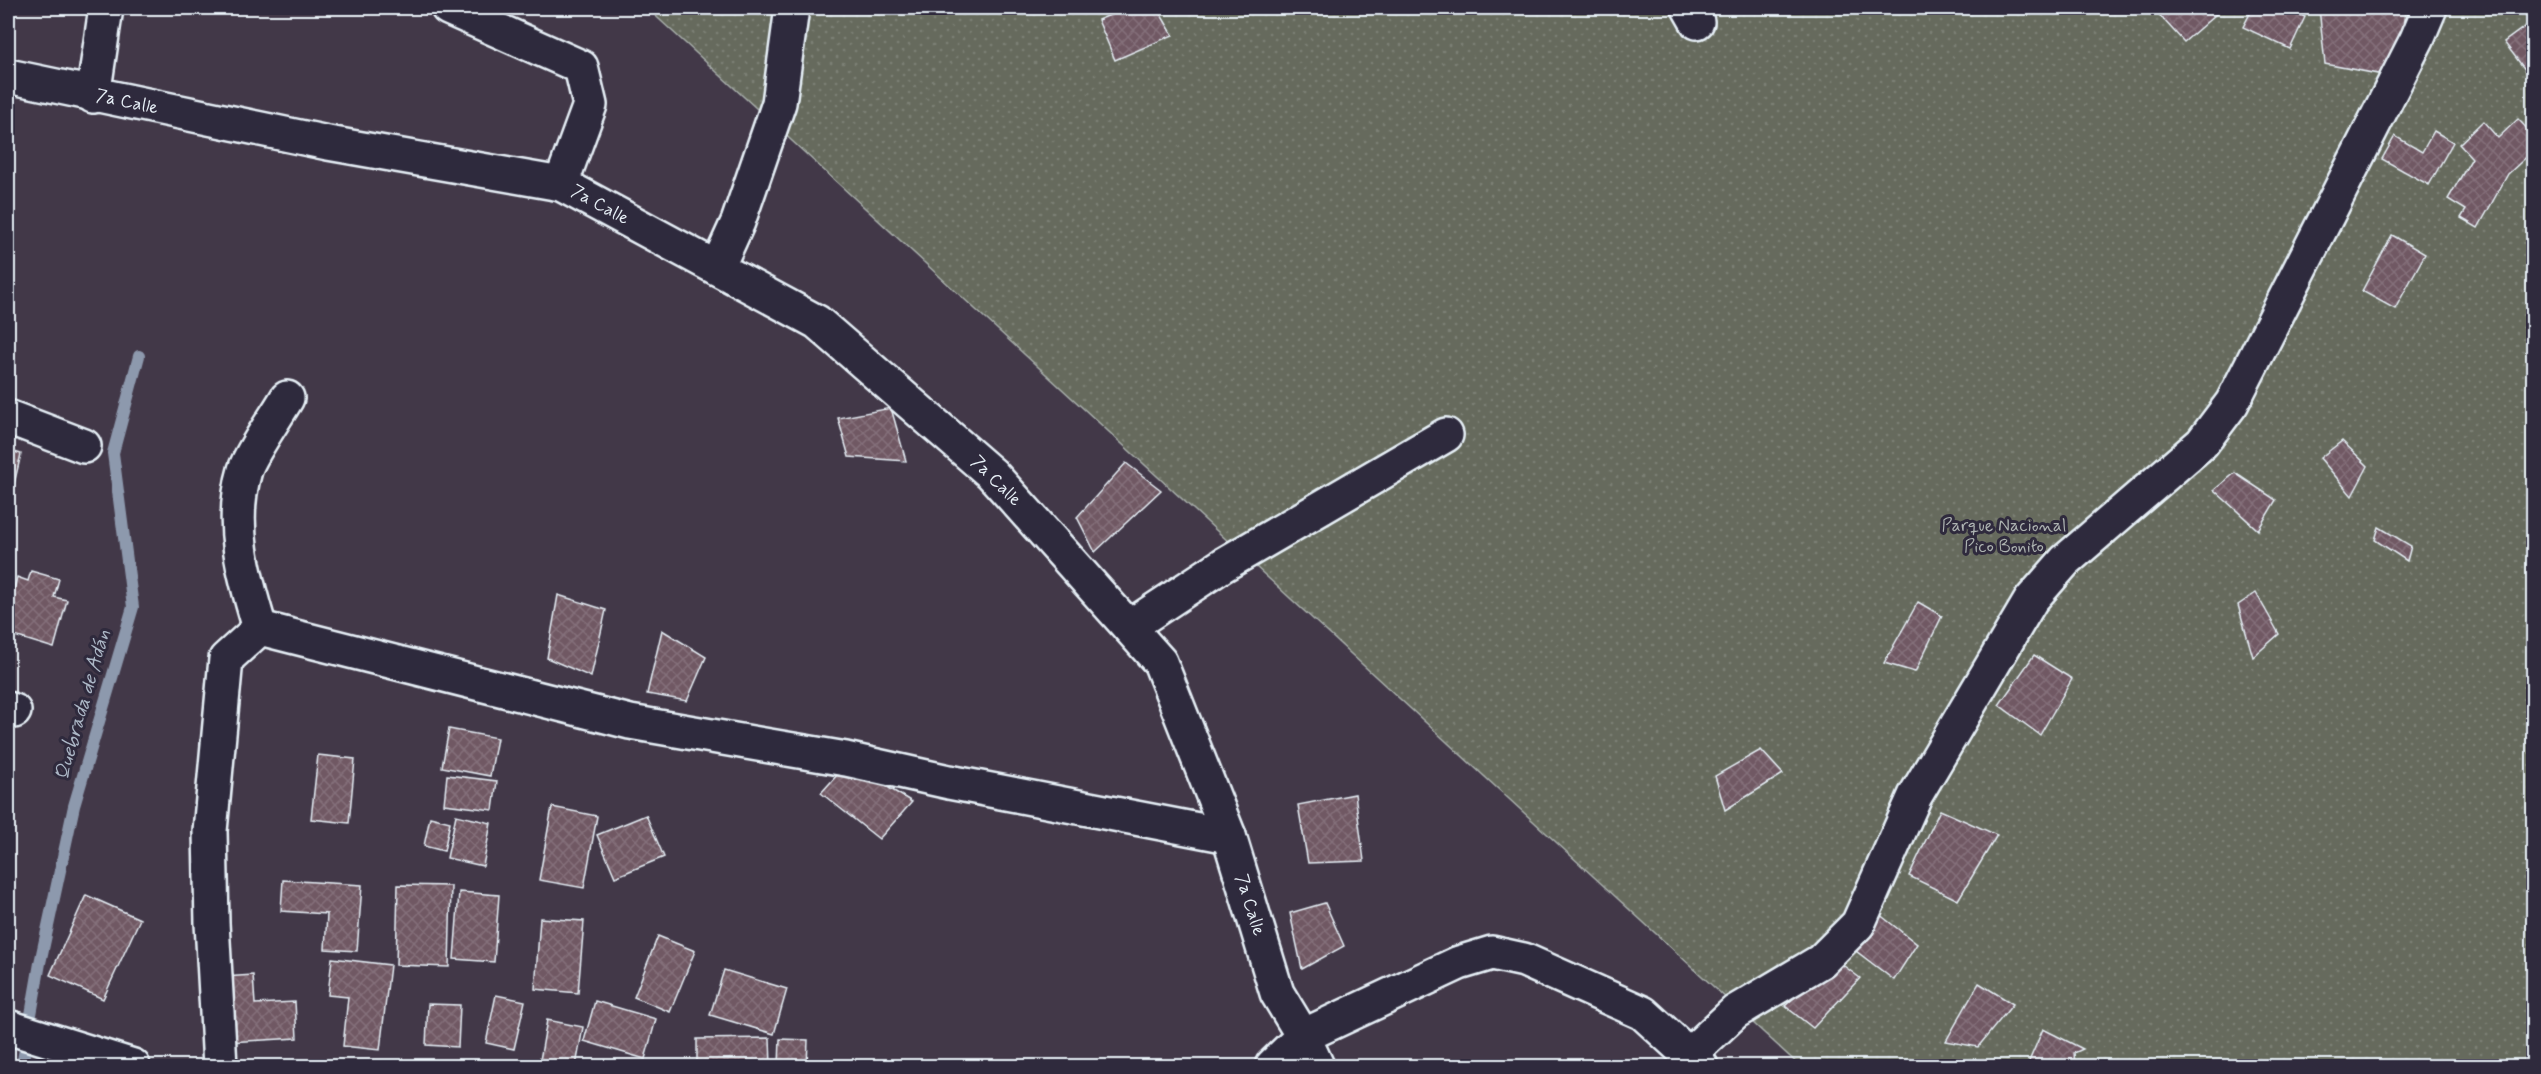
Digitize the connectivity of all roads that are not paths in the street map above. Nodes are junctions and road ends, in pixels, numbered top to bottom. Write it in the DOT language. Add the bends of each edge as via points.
graph roads {
  1 [pos="106,8"];
  2 [pos="448,8"];
  3 [pos="792,8"];
  4 [pos="2430,8"];
  5 [pos="8,76"];
  6 [pos="93,96"];
  7 [pos="561,184"];
  8 [pos="717,268"];
  9 [pos="287,398"];
  10 [pos="8,417"];
  11 [pos="1446,435"];
  12 [pos="84,446"];
  13 [pos="1129,627"];
  14 [pos="260,628"];
  15 [pos="1229,836"];
  16 [pos="8,1027"];
  17 [pos="1303,1036"];
  18 [pos="1694,1061"];
  19 [pos="133,1066"];
  20 [pos="220,1066"];
  21 [pos="1272,1066"];
  22 [pos="1317,1066"];
  1 -- 6 [label="street"];
  2 -- 7 [label="street" via="581,67 590,105"];
  3 -- 8 [label="street" via="779,103 738,222"];
  4 -- 18 [label="street" via="2232,403 2202,442 2065,561 2031,600 1915,796 1858,924 1821,961 1735,1012"];
  5 -- 6 [label="street, 7a Calle"];
  6 -- 7 [label="street, 7a Calle"];
  7 -- 8 [label="street, 7a Calle"];
  8 -- 13 [label="street, 7a Calle" via="817,322 992,474"];
  9 -- 14 [label="street" via="246,469 237,520 244,578"];
  10 -- 12 [label="street"];
  11 -- 13 [label="street" via="1223,565"];
  13 -- 15 [label="street, 7a Calle" via="1160,662"];
  14 -- 15 [label="street" via="630,722 846,759"];
  14 -- 20 [label="street" via="226,659 210,831"];
  15 -- 17 [label="street, 7a Calle" via="1277,993"];
  16 -- 19 [label="street"];
  17 -- 18 [label="street" via="1460,963 1492,953 1524,960 1643,1013"];
  17 -- 21 [label="street"];
  17 -- 22 [label="street, 7a Calle"];
}
